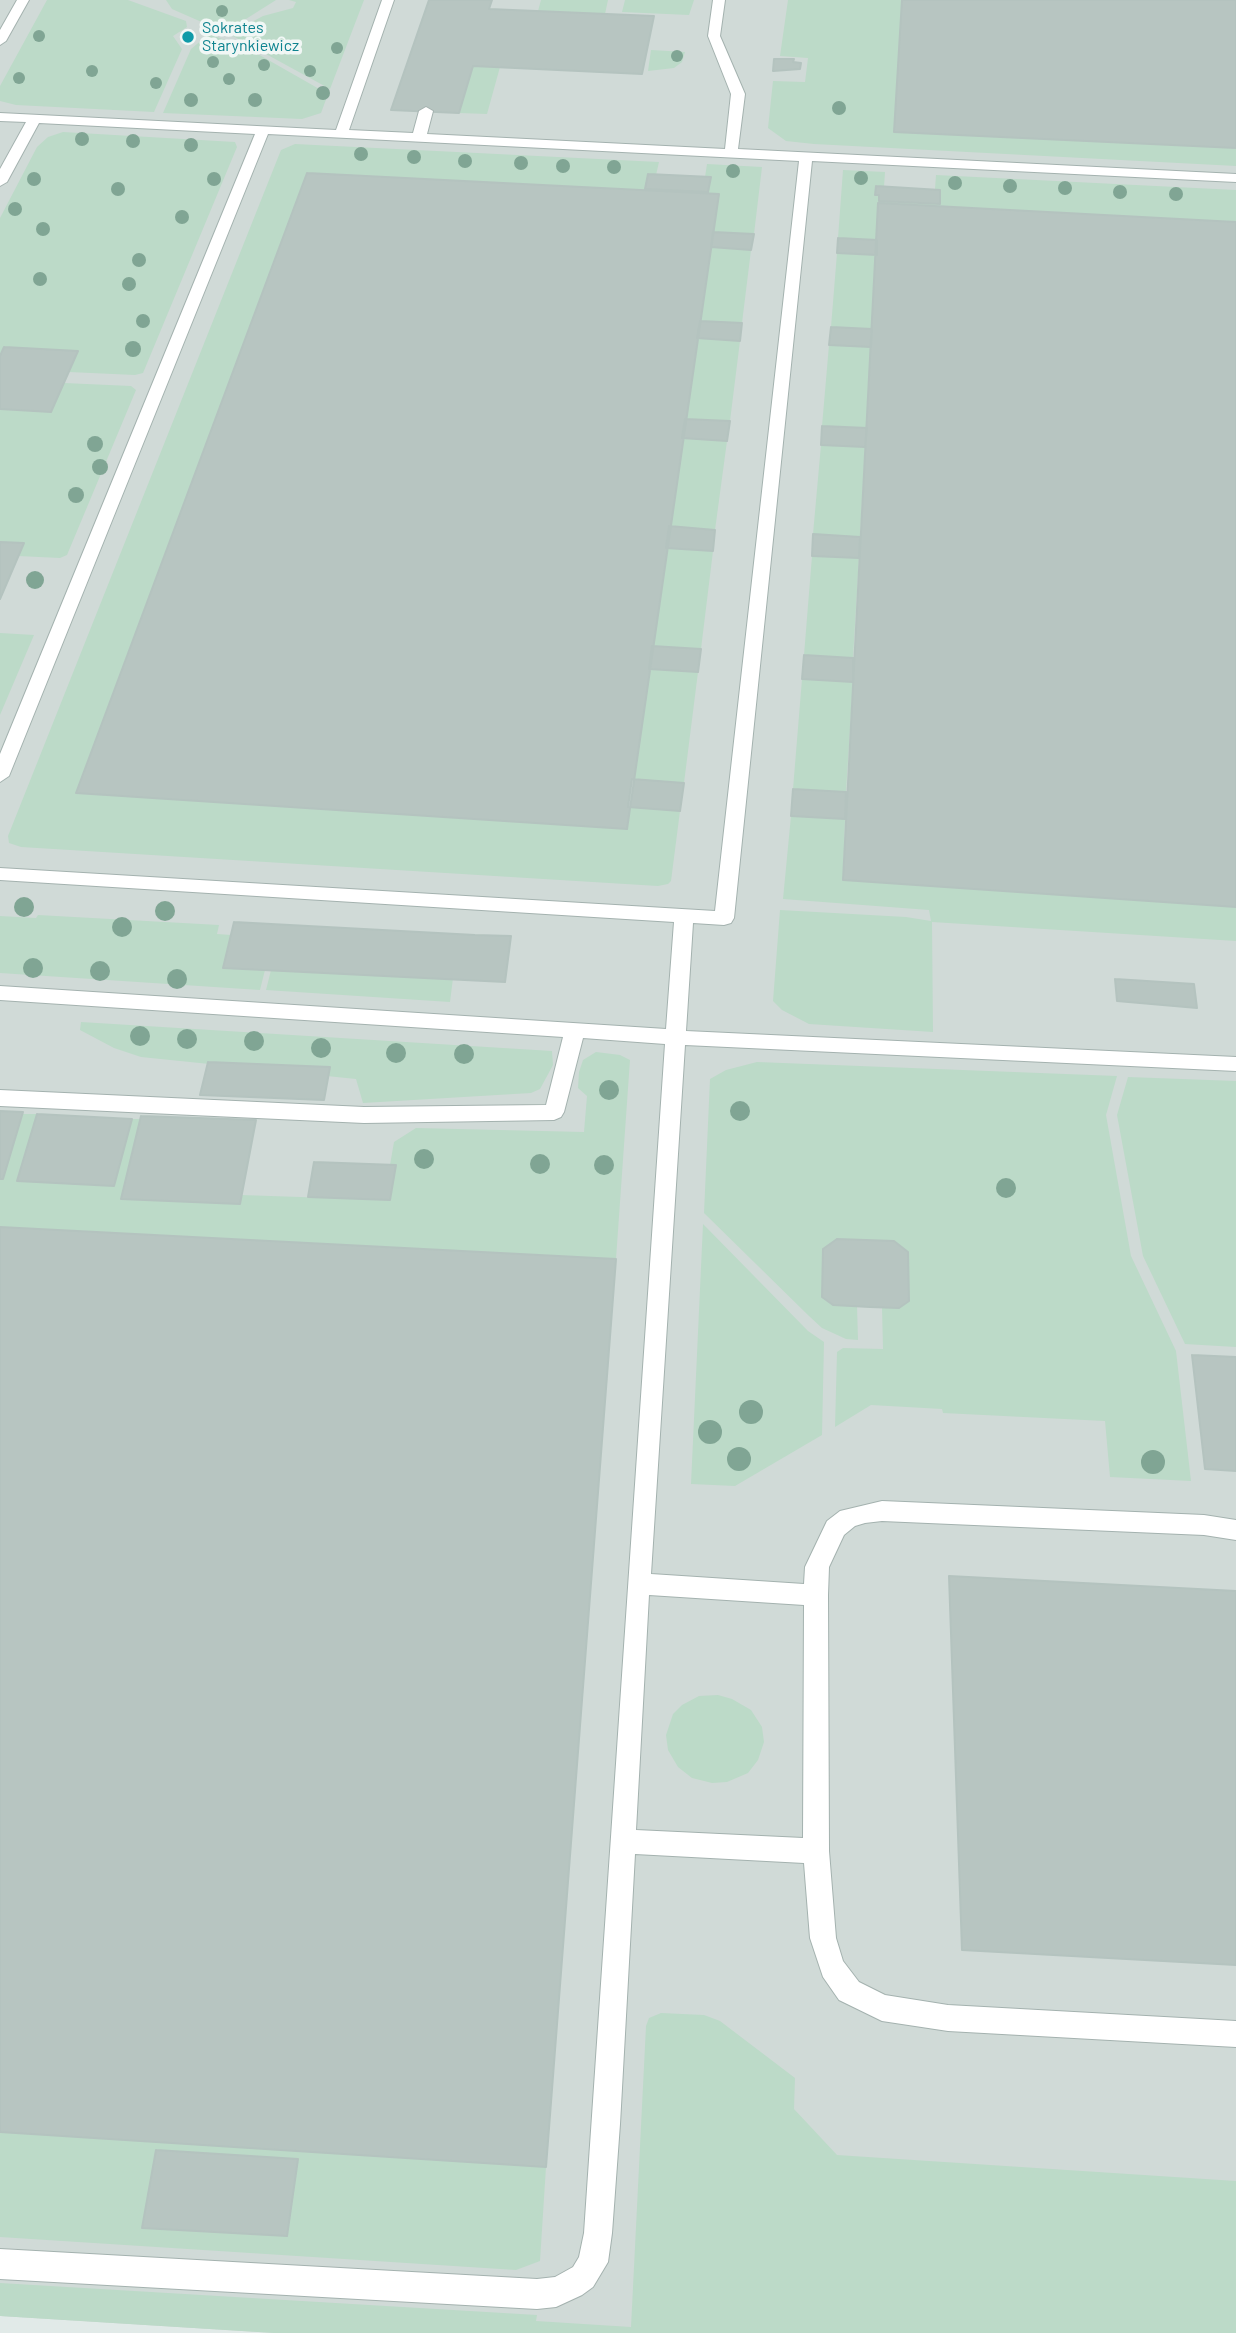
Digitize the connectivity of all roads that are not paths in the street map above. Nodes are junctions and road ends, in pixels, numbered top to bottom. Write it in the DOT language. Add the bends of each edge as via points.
graph roads {
  1 [pos="23,0"];
  2 [pos="388,0"];
  3 [pos="719,0"];
  4 [pos="0,41"];
  5 [pos="426,111"];
  6 [pos="0,117"];
  7 [pos="34,119"];
  8 [pos="263,130"];
  9 [pos="341,133"];
  10 [pos="419,137"];
  11 [pos="731,152"];
  12 [pos="806,156"];
  13 [pos="1236,177"];
  14 [pos="0,182"];
  15 [pos="5,754"];
  16 [pos="0,776"];
  17 [pos="0,874"];
  18 [pos="684,915"];
  19 [pos="0,993"];
  20 [pos="575,1031"];
  21 [pos="675,1038"];
  22 [pos="1236,1064"];
  23 [pos="0,1098"];
  24 [pos="1236,1530"];
  25 [pos="638,1584"];
  26 [pos="816,1595"];
  27 [pos="622,1841"];
  28 [pos="816,1852"];
  29 [pos="1236,2034"];
  30 [pos="0,2264"];
  1 -- 4 [label="lane"];
  2 -- 9 [label="lane"];
  3 -- 11 [label="lane" via="714,36 738,94"];
  5 -- 10 [label="lane"];
  6 -- 7 [label="lane"];
  7 -- 8 [label="lane"];
  7 -- 14 [label="lane"];
  8 -- 9 [label="lane"];
  8 -- 15 [label="lane"];
  9 -- 10 [label="lane"];
  10 -- 11 [label="lane"];
  11 -- 12 [label="lane"];
  12 -- 13 [label="lane"];
  12 -- 18 [label="lane" via="724,918"];
  15 -- 16 [label="lane"];
  17 -- 18 [label="lane"];
  18 -- 21 [label="lane"];
  19 -- 20 [label="lane"];
  20 -- 21 [label="lane"];
  20 -- 23 [label="lane" via="554,1112 364,1115"];
  21 -- 22 [label="lane"];
  21 -- 25 [label="lane"];
  24 -- 26 [label="lane" via="1204,1525 864,1513 835,1528 817,1567"];
  25 -- 26 [label="lane"];
  25 -- 27 [label="lane"];
  26 -- 28 [label="lane"];
  27 -- 28 [label="lane"];
  27 -- 30 [label="lane" via="598,2233 593,2262 572,2285 537,2294"];
  28 -- 29 [label="lane" via="823,1938 832,1968 849,1991 883,2008 948,2018"];
}
